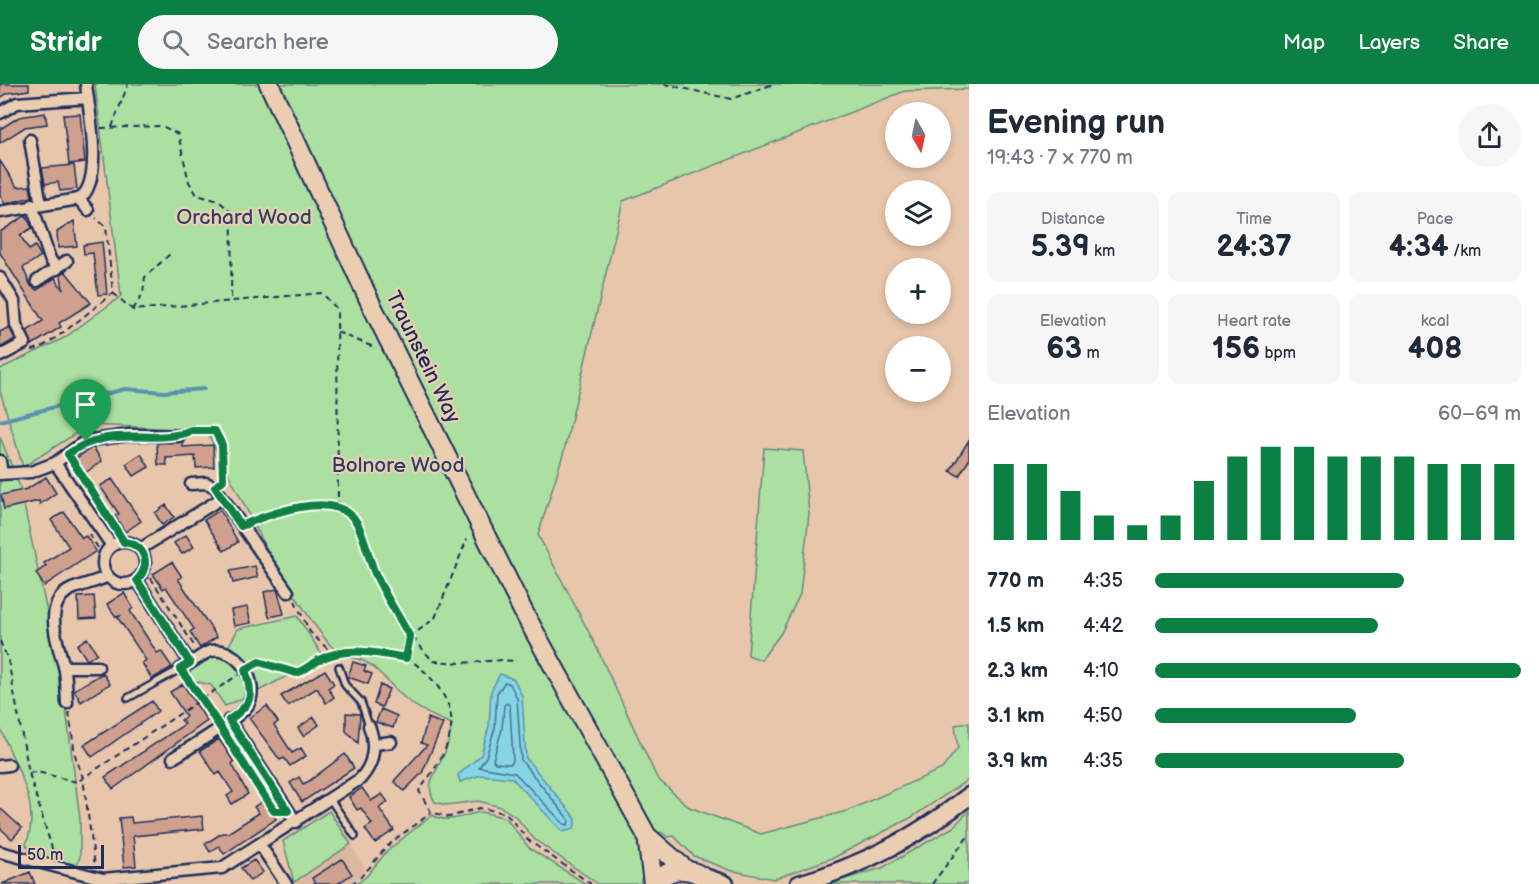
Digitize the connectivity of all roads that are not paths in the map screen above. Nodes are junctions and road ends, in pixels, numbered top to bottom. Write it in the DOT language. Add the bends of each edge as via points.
graph roads {
  1 [pos="86,84"];
  2 [pos="269,84"];
  3 [pos="88,98"];
  4 [pos="0,112"];
  5 [pos="30,140"];
  6 [pos="79,199"];
  7 [pos="36,205"];
  8 [pos="88,210"];
  9 [pos="0,212"];
  10 [pos="68,261"];
  11 [pos="57,269"];
  12 [pos="0,278"];
  13 [pos="37,281"];
  14 [pos="0,356"];
  15 [pos="179,436"];
  16 [pos="0,461"];
  17 [pos="56,463"];
  18 [pos="1,474"];
  19 [pos="191,484"];
  20 [pos="222,498"];
  21 [pos="112,546"];
  22 [pos="140,549"];
  23 [pos="108,576"];
  24 [pos="137,580"];
  25 [pos="288,592"];
  26 [pos="190,663"];
  27 [pos="64,667"];
  28 [pos="98,667"];
  29 [pos="339,667"];
  30 [pos="180,669"];
  31 [pos="128,698"];
  32 [pos="68,703"];
  33 [pos="229,720"];
  34 [pos="369,726"];
  35 [pos="391,742"];
  36 [pos="375,744"];
  37 [pos="173,758"];
  38 [pos="969,796"];
  39 [pos="330,800"];
  40 [pos="296,822"];
  41 [pos="355,836"];
  42 [pos="647,836"];
  43 [pos="260,845"];
  44 [pos="1,853"];
  45 [pos="685,869"];
  46 [pos="166,879"];
  47 [pos="708,880"];
  48 [pos="111,881"];
  49 [pos="286,884"];
  50 [pos="654,884"];
  51 [pos="725,884"];
  52 [pos="799,884"];
  1 -- 3 [label="street"];
  2 -- 42 [label="highway, Traunstein Way" via="371,304 523,611"];
  3 -- 4 [label="street" via="26,102"];
  3 -- 6 [label="street" via="92,182 87,194"];
  5 -- 7 [label="street"];
  6 -- 7 [label="street"];
  6 -- 8 [label="street"];
  7 -- 9 [label="street"];
  7 -- 11 [label="street" via="50,259"];
  10 -- 11 [label="street"];
  11 -- 13 [label="street"];
  12 -- 14 [label="street" via="14,301 15,326 25,343"];
  15 -- 17 [label="street" via="129,435 86,441"];
  16 -- 18 [label="street"];
  17 -- 18 [label="street" via="31,472"];
  17 -- 21 [label="street"];
  19 -- 20 [label="street" via="215,487"];
  20 -- 22 [label="street"];
  20 -- 25 [label="street"];
  21 -- 22 [label="street" via="124,542"];
  21 -- 23 [label="street" via="104,557"];
  22 -- 24 [label="street" via="145,569"];
  23 -- 24 [label="street" via="125,585"];
  23 -- 27 [label="street" via="60,599 54,614 56,646"];
  24 -- 26 [label="street"];
  26 -- 30 [label="street"];
  26 -- 33 [label="street" via="212,651 226,652 240,661 251,695 244,710"];
  27 -- 28 [label="street"];
  27 -- 32 [label="street"];
  29 -- 34 [label="lane" via="345,685 361,702"];
  30 -- 31 [label="lane"];
  33 -- 37 [label="street"];
  33 -- 40 [label="street"];
  34 -- 36 [label="street"];
  35 -- 36 [label="street"];
  36 -- 39 [label="street" via="365,773"];
  38 -- 52 [label="main road" via="895,847 849,868"];
  39 -- 40 [label="street"];
  39 -- 41 [label="lane"];
  40 -- 43 [label="street"];
  42 -- 45 [label="highway, Traunstein Way"];
  42 -- 50 [label="highway, Traunstein Way"];
  43 -- 46 [label="street" via="222,868"];
  43 -- 49 [label="street"];
  44 -- 48 [label="street"];
  45 -- 47 [label="highway, Traunstein Way"];
  45 -- 50 [label="highway" via="667,873"];
  46 -- 48 [label="street"];
  47 -- 51 [label="main road"];
}
